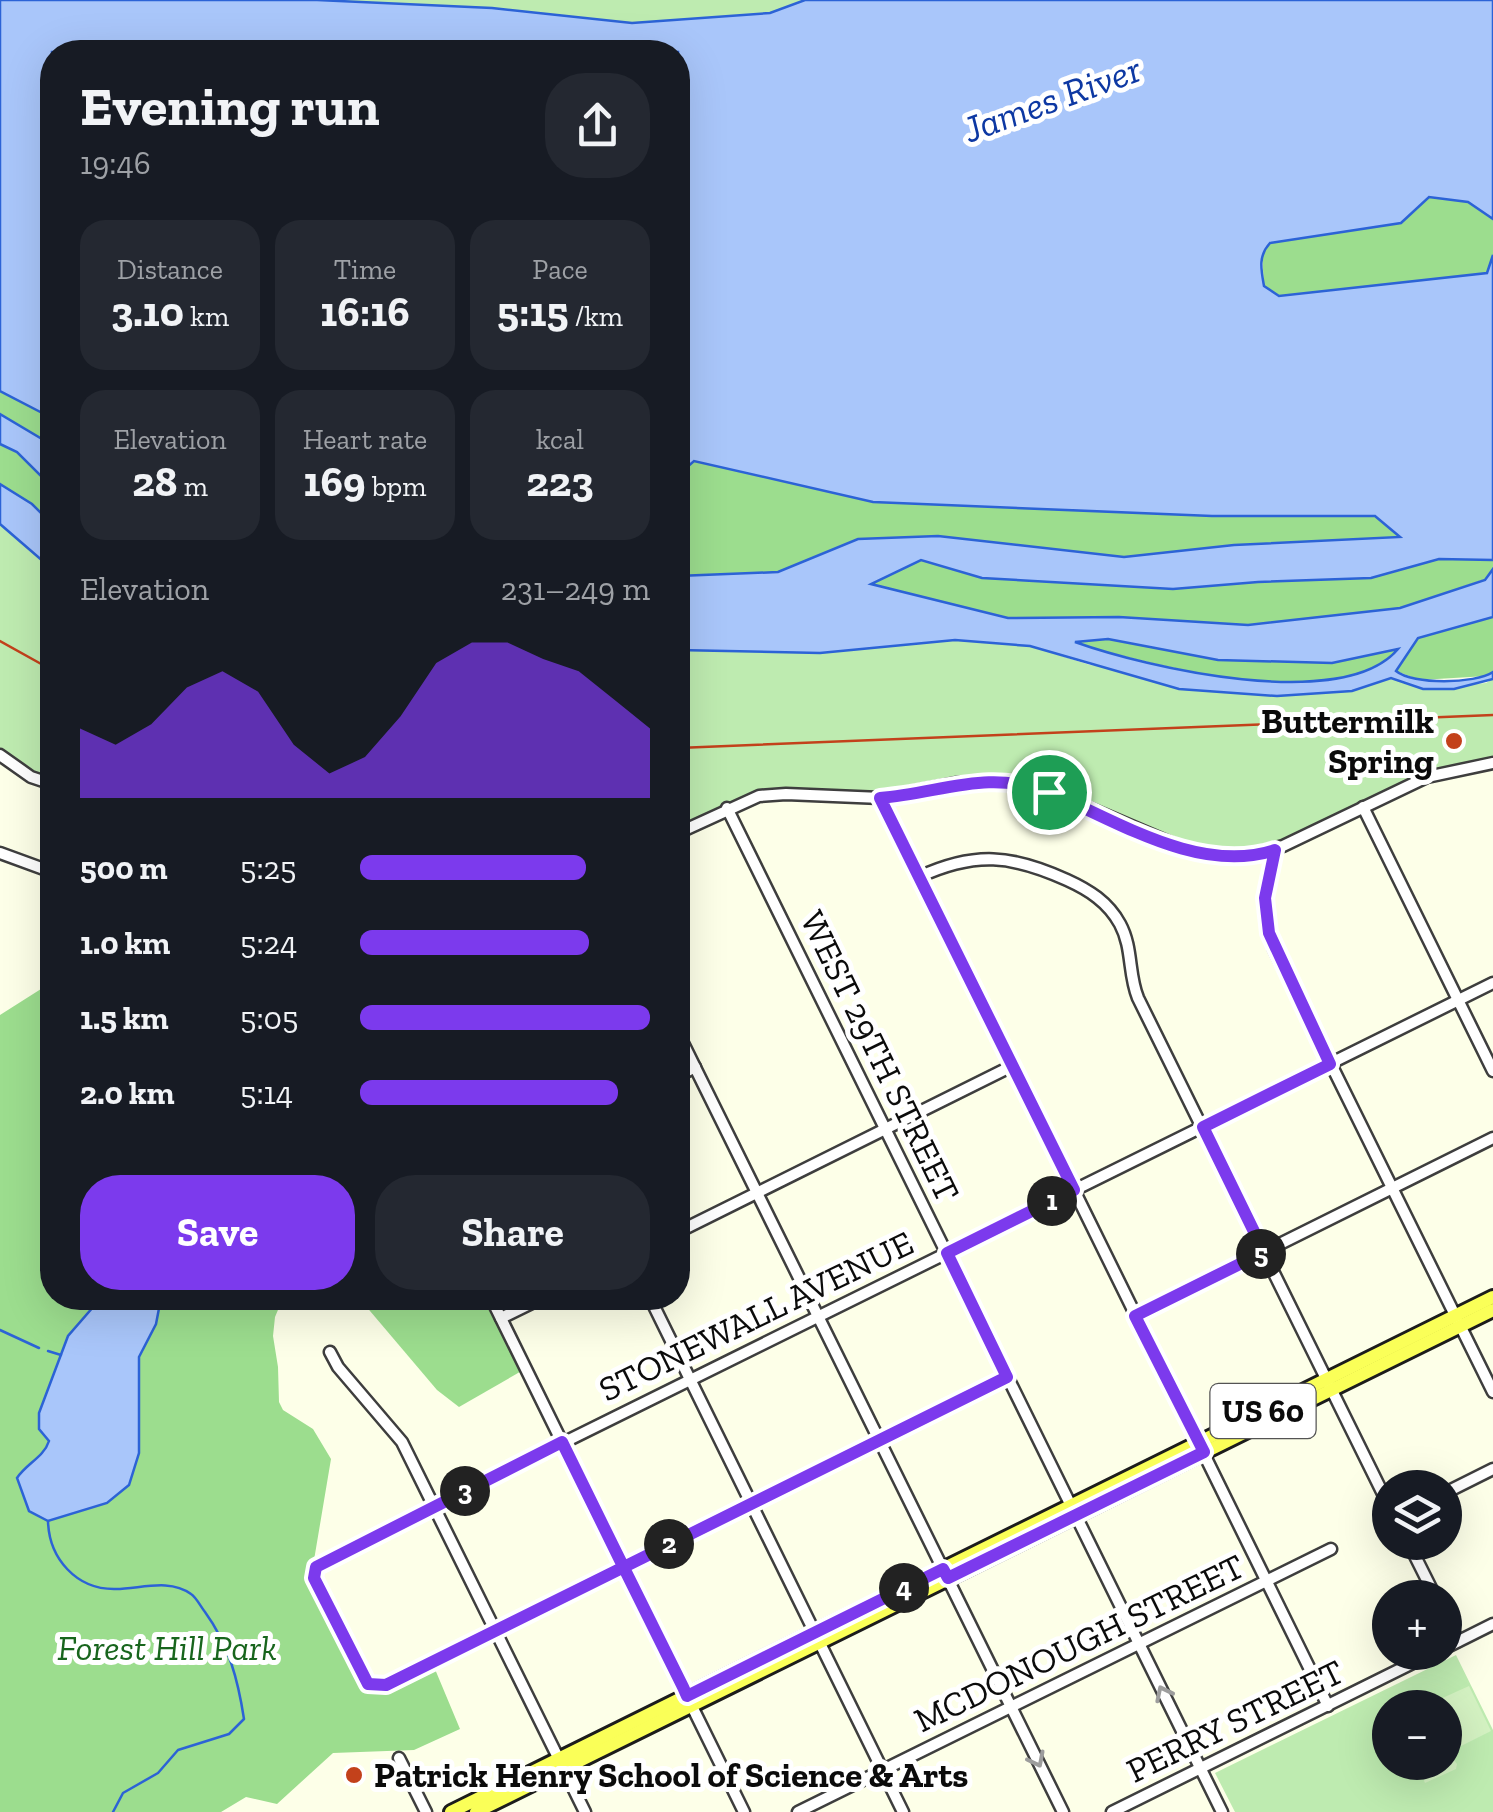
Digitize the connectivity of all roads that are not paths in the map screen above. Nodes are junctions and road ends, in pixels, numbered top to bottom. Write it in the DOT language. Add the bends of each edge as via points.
graph roads {
  1 [pos="0,755"];
  2 [pos="1493,763"];
  3 [pos="40,780"];
  4 [pos="880,798"];
  5 [pos="1362,807"];
  6 [pos="726,808"];
  7 [pos="690,827"];
  8 [pos="1275,850"];
  9 [pos="0,853"];
  10 [pos="40,868"];
  11 [pos="919,876"];
  12 [pos="1493,983"];
  13 [pos="1458,1000"];
  14 [pos="690,1058"];
  15 [pos="1330,1064"];
  16 [pos="1012,1066"];
  17 [pos="695,1068"];
  18 [pos="690,1070"];
  19 [pos="1493,1071"];
  20 [pos="1203,1127"];
  21 [pos="884,1128"];
  22 [pos="1493,1138"];
  23 [pos="1392,1188"];
  24 [pos="1074,1190"];
  25 [pos="756,1192"];
  26 [pos="690,1226"];
  27 [pos="1264,1252"];
  28 [pos="947,1253"];
  29 [pos="1493,1297"];
  30 [pos="497,1310"];
  31 [pos="517,1310"];
  32 [pos="656,1310"];
  33 [pos="1493,1310"];
  34 [pos="819,1316"];
  35 [pos="1135,1316"];
  36 [pos="501,1318"];
  37 [pos="1457,1321"];
  38 [pos="330,1352"];
  39 [pos="1007,1377"];
  40 [pos="690,1380"];
  41 [pos="1329,1384"];
  42 [pos="1493,1392"];
  43 [pos="880,1441"];
  44 [pos="562,1442"];
  45 [pos="1201,1447"];
  46 [pos="1493,1469"];
  47 [pos="1372,1471"];
  48 [pos="1462,1484"];
  49 [pos="752,1504"];
  50 [pos="433,1507"];
  51 [pos="1074,1510"];
  52 [pos="1331,1549"];
  53 [pos="624,1568"];
  54 [pos="946,1574"];
  55 [pos="1266,1581"];
  56 [pos="1493,1624"];
  57 [pos="496,1630"];
  58 [pos="817,1637"];
  59 [pos="1462,1640"];
  60 [pos="1138,1644"];
  61 [pos="1399,1670"];
  62 [pos="690,1700"];
  63 [pos="1328,1706"];
  64 [pos="1010,1707"];
  65 [pos="399,1758"];
  66 [pos="561,1764"];
  67 [pos="1200,1768"];
  68 [pos="883,1770"];
  69 [pos="426,1812"];
  70 [pos="451,1812"];
  71 [pos="476,1812"];
  72 [pos="585,1812"];
  73 [pos="744,1812"];
  74 [pos="798,1812"];
  75 [pos="904,1812"];
  76 [pos="1063,1812"];
  77 [pos="1112,1812"];
  78 [pos="1222,1812"];
  1 -- 3 [label="street"];
  2 -- 5 [label="street" via="1427,777"];
  4 -- 6 [label="street" via="768,795"];
  4 -- 8 [label="street" via="970,782 1012,782 1192,852 1236,857"];
  4 -- 11 [label="street"];
  5 -- 8 [label="street"];
  5 -- 13 [label="street"];
  6 -- 7 [label="street"];
  6 -- 21 [label="street, WEST 29TH STREET"];
  8 -- 15 [label="street" via="1265,898 1269,933"];
  9 -- 10 [label="street"];
  11 -- 16 [label="street"];
  11 -- 20 [label="street" via="956,862 1003,859 1087,890 1110,910 1129,946 1138,998"];
  12 -- 13 [label="street, STONEWALL AVENUE"];
  13 -- 15 [label="street, STONEWALL AVENUE"];
  13 -- 19 [label="street"];
  14 -- 17 [label="street"];
  15 -- 20 [label="street, STONEWALL AVENUE"];
  15 -- 23 [label="street"];
  16 -- 21 [label="street"];
  16 -- 24 [label="street"];
  17 -- 18 [label="street"];
  17 -- 25 [label="street"];
  20 -- 24 [label="street, STONEWALL AVENUE"];
  20 -- 27 [label="street"];
  21 -- 25 [label="street"];
  21 -- 28 [label="street, WEST 29TH STREET"];
  22 -- 23 [label="street"];
  23 -- 27 [label="street"];
  23 -- 37 [label="street"];
  24 -- 28 [label="street, STONEWALL AVENUE"];
  24 -- 35 [label="street"];
  25 -- 26 [label="street"];
  25 -- 34 [label="street"];
  27 -- 35 [label="street"];
  27 -- 41 [label="street"];
  28 -- 34 [label="street, STONEWALL AVENUE"];
  28 -- 39 [label="street, WEST 29TH STREET"];
  29 -- 37 [label="main road, US 60"];
  30 -- 36 [label="street"];
  31 -- 36 [label="street"];
  32 -- 40 [label="street"];
  33 -- 37 [label="main road, US 60"];
  34 -- 40 [label="street, STONEWALL AVENUE"];
  34 -- 43 [label="street"];
  35 -- 45 [label="street"];
  36 -- 44 [label="street"];
  37 -- 41 [label="main road, US 60"];
  37 -- 42 [label="street"];
  38 -- 50 [label="street" via="402,1442"];
  39 -- 43 [label="street"];
  39 -- 51 [label="street, WEST 29TH STREET"];
  40 -- 44 [label="street, STONEWALL AVENUE"];
  40 -- 49 [label="street"];
  41 -- 45 [label="main road, US 60"];
  41 -- 47 [label="street"];
  43 -- 49 [label="street"];
  43 -- 54 [label="street"];
  44 -- 50 [label="street, STONEWALL AVENUE"];
  44 -- 53 [label="street"];
  45 -- 51 [label="main road, US 60"];
  45 -- 55 [label="street"];
  46 -- 48 [label="street"];
  49 -- 53 [label="street"];
  49 -- 58 [label="street"];
  50 -- 57 [label="street"];
  50 -- 57 [label="street, STONEWALL AVENUE" via="314,1570 363,1678 371,1686 386,1685"];
  51 -- 54 [label="main road, US 60"];
  51 -- 60 [label="street, WEST 29TH STREET"];
  52 -- 55 [label="street, MCDONOUGH STREET"];
  53 -- 57 [label="street"];
  53 -- 62 [label="street"];
  54 -- 58 [label="main road, US 60"];
  54 -- 64 [label="street"];
  55 -- 60 [label="street, MCDONOUGH STREET"];
  55 -- 63 [label="street"];
  56 -- 59 [label="street"];
  57 -- 66 [label="street"];
  58 -- 62 [label="main road, US 60"];
  58 -- 68 [label="street"];
  60 -- 64 [label="street, MCDONOUGH STREET"];
  67 -- 60 [label="street, WEST 29TH STREET, one-way"];
  61 -- 63 [label="street, PERRY STREET"];
  62 -- 66 [label="main road, US 60"];
  62 -- 73 [label="street"];
  63 -- 67 [label="street, PERRY STREET"];
  64 -- 68 [label="street, MCDONOUGH STREET"];
  64 -- 76 [label="street, one-way"];
  65 -- 69 [label="street"];
  66 -- 70 [label="main road, US 60"];
  66 -- 71 [label="main road, US 60"];
  66 -- 72 [label="street"];
  67 -- 77 [label="street, PERRY STREET"];
  67 -- 78 [label="street, WEST 29TH STREET"];
  68 -- 74 [label="street, MCDONOUGH STREET"];
  68 -- 75 [label="street"];
}
